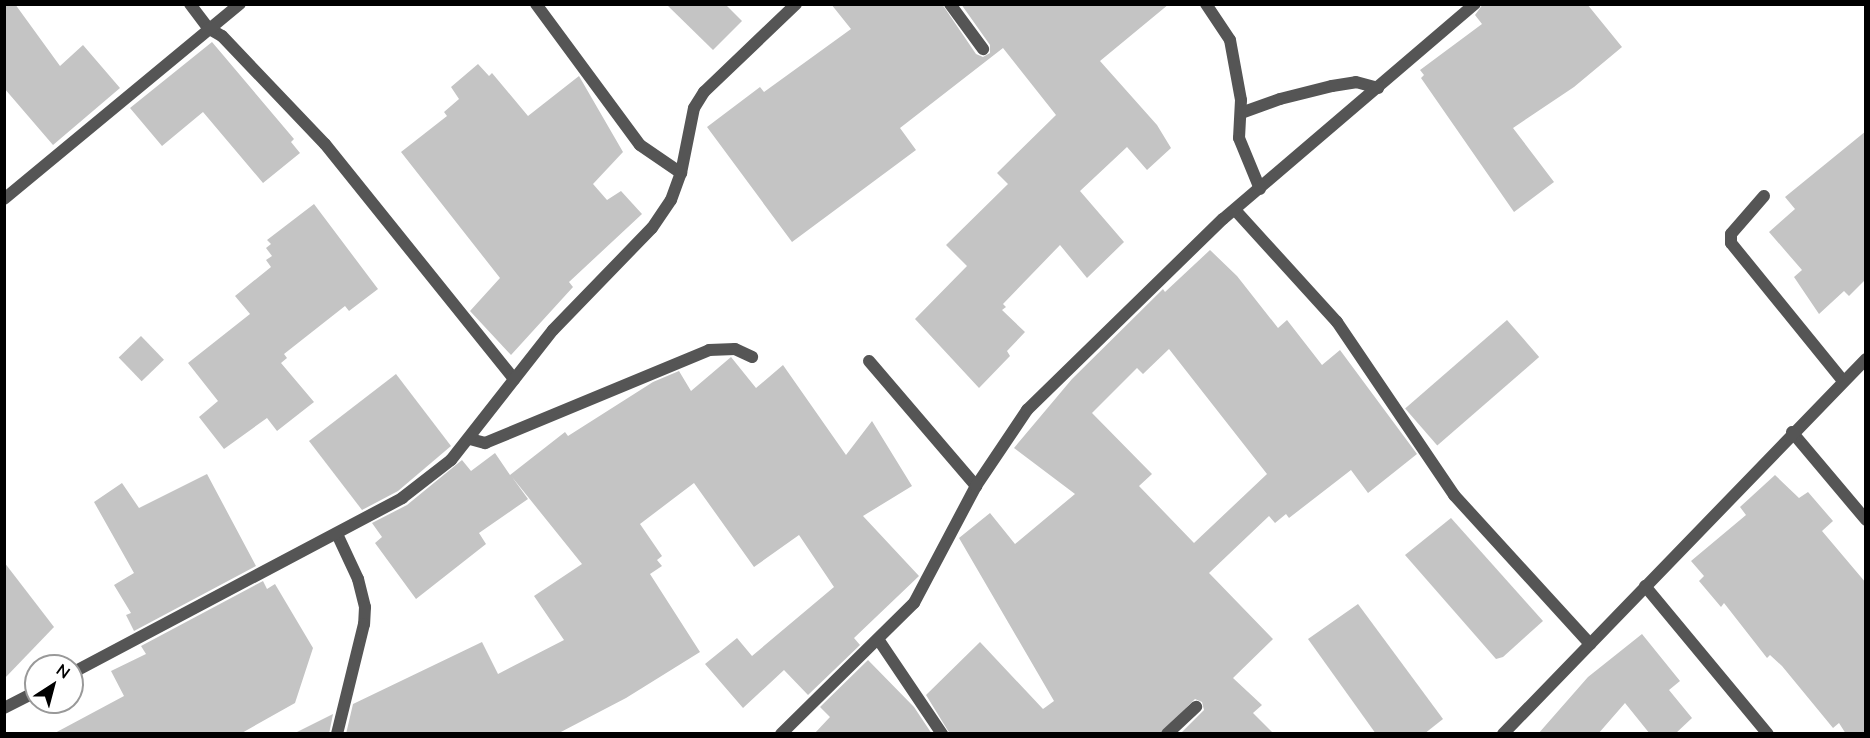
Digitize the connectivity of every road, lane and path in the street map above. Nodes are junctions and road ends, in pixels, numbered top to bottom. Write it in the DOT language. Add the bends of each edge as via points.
graph roads {
  1 [pos="190,4"];
  2 [pos="240,4"];
  3 [pos="536,4"];
  4 [pos="796,4"];
  5 [pos="950,4"];
  6 [pos="1206,4"];
  7 [pos="1475,4"];
  8 [pos="207,28"];
  9 [pos="983,49"];
  10 [pos="1378,88"];
  11 [pos="1240,113"];
  12 [pos="681,173"];
  13 [pos="1260,189"];
  14 [pos="1764,196"];
  15 [pos="4,199"];
  16 [pos="1236,211"];
  17 [pos="752,357"];
  18 [pos="1866,359"];
  19 [pos="869,361"];
  20 [pos="514,379"];
  21 [pos="1843,381"];
  22 [pos="1792,432"];
  23 [pos="470,439"];
  24 [pos="976,486"];
  25 [pos="1866,520"];
  26 [pos="337,534"];
  27 [pos="1645,586"];
  28 [pos="878,639"];
  29 [pos="1590,644"];
  30 [pos="84,667"];
  31 [pos="24,698"];
  32 [pos="1196,707"];
  33 [pos="4,708"];
  34 [pos="337,734"];
  35 [pos="782,734"];
  36 [pos="942,734"];
  37 [pos="1167,734"];
  38 [pos="1503,734"];
  39 [pos="1768,734"];
  1 -- 8 [label="street"];
  2 -- 8 [label="street"];
  3 -- 12 [label="street" via="640,145"];
  4 -- 12 [label="street" via="704,92 694,108"];
  5 -- 9 [label="street"];
  6 -- 11 [label="street" via="1230,40"];
  7 -- 10 [label="street"];
  8 -- 15 [label="street"];
  8 -- 20 [label="street" via="222,36 325,144"];
  10 -- 11 [label="street" via="1356,82 1332,86"];
  10 -- 13 [label="street"];
  11 -- 13 [label="street" via="1239,138"];
  12 -- 20 [label="street" via="671,200 652,228 553,330"];
  13 -- 16 [label="street"];
  14 -- 21 [label="street" via="1731,234 1731,243"];
  16 -- 24 [label="street" via="1027,410"];
  16 -- 29 [label="street" via="1337,322 1454,495"];
  17 -- 23 [label="street" via="735,349 709,350 485,443"];
  18 -- 21 [label="street"];
  19 -- 24 [label="street"];
  20 -- 23 [label="street"];
  21 -- 22 [label="street"];
  22 -- 25 [label="street"];
  22 -- 27 [label="street"];
  23 -- 26 [label="street" via="416,490"];
  24 -- 28 [label="street" via="914,603"];
  26 -- 30 [label="street"];
  26 -- 34 [label="street" via="358,579 365,607"];
  27 -- 29 [label="street"];
  27 -- 39 [label="street"];
  28 -- 35 [label="street"];
  28 -- 36 [label="street"];
  29 -- 38 [label="street"];
  31 -- 33 [label="street"];
  32 -- 37 [label="street"];
}
